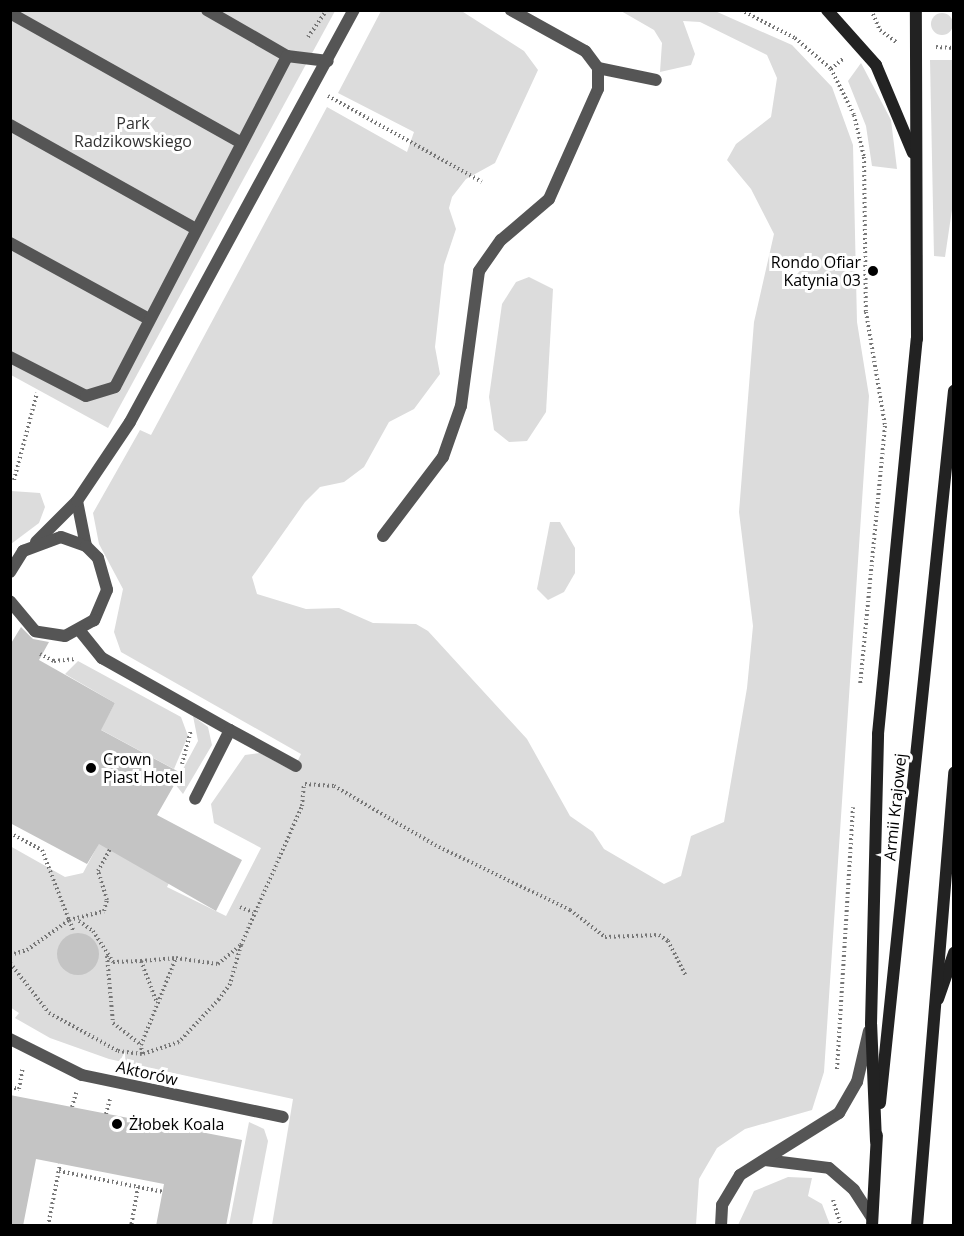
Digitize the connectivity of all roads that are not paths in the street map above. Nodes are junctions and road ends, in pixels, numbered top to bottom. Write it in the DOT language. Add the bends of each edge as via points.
graph roads {
  1 [pos="207,10"];
  2 [pos="354,10"];
  3 [pos="511,10"];
  4 [pos="827,10"];
  5 [pos="916,10"];
  6 [pos="10,13"];
  7 [pos="287,56"];
  8 [pos="328,61"];
  9 [pos="598,68"];
  10 [pos="656,80"];
  11 [pos="10,125"];
  12 [pos="240,142"];
  13 [pos="918,166"];
  14 [pos="196,229"];
  15 [pos="10,243"];
  16 [pos="149,319"];
  17 [pos="10,357"];
  18 [pos="954,391"];
  19 [pos="77,501"];
  20 [pos="383,536"];
  21 [pos="36,542"];
  22 [pos="86,546"];
  23 [pos="10,572"];
  24 [pos="10,601"];
  25 [pos="80,631"];
  26 [pos="230,730"];
  27 [pos="296,765"];
  28 [pos="954,773"];
  29 [pos="195,799"];
  30 [pos="954,953"];
  31 [pos="933,1014"];
  32 [pos="871,1024"];
  33 [pos="10,1039"];
  34 [pos="283,1117"];
  35 [pos="876,1141"];
  36 [pos="764,1160"];
  37 [pos="872,1222"];
  38 [pos="721,1226"];
  39 [pos="917,1226"];
  1 -- 7 [label="street"];
  2 -- 8 [label="street"];
  3 -- 9 [label="street" via="585,51"];
  4 -- 13 [label="main road" via="876,65"];
  5 -- 13 [label="main road"];
  6 -- 12 [label="street"];
  7 -- 8 [label="street"];
  7 -- 12 [label="street"];
  8 -- 19 [label="street" via="130,422"];
  9 -- 10 [label="street"];
  9 -- 20 [label="street" via="598,89 549,199 501,240 480,271 461,406 443,457"];
  11 -- 14 [label="street"];
  12 -- 14 [label="street"];
  13 -- 32 [label="main road" via="917,339 878,734"];
  14 -- 16 [label="street"];
  15 -- 16 [label="street"];
  16 -- 17 [label="street" via="109,391 86,396"];
  18 -- 35 [label="main road, Armii Krajowej"];
  19 -- 21 [label="street"];
  19 -- 22 [label="street"];
  21 -- 22 [label="street" via="61,537"];
  21 -- 23 [label="street" via="23,551"];
  22 -- 25 [label="street" via="98,558 107,590 103,607"];
  24 -- 25 [label="street" via="35,631 65,636"];
  25 -- 26 [label="street" via="102,658"];
  26 -- 27 [label="street"];
  26 -- 29 [label="street"];
  28 -- 31 [label="main road"];
  30 -- 31 [label="main road"];
  31 -- 39 [label="main road"];
  32 -- 35 [label="main road"];
  32 -- 36 [label="street" via="857,1082 839,1113"];
  33 -- 34 [label="street, Aktorów" via="82,1076"];
  35 -- 37 [label="main road, Armii Krajowej"];
  36 -- 37 [label="street" via="829,1168 854,1190"];
  36 -- 38 [label="street" via="729,1189"];
}
